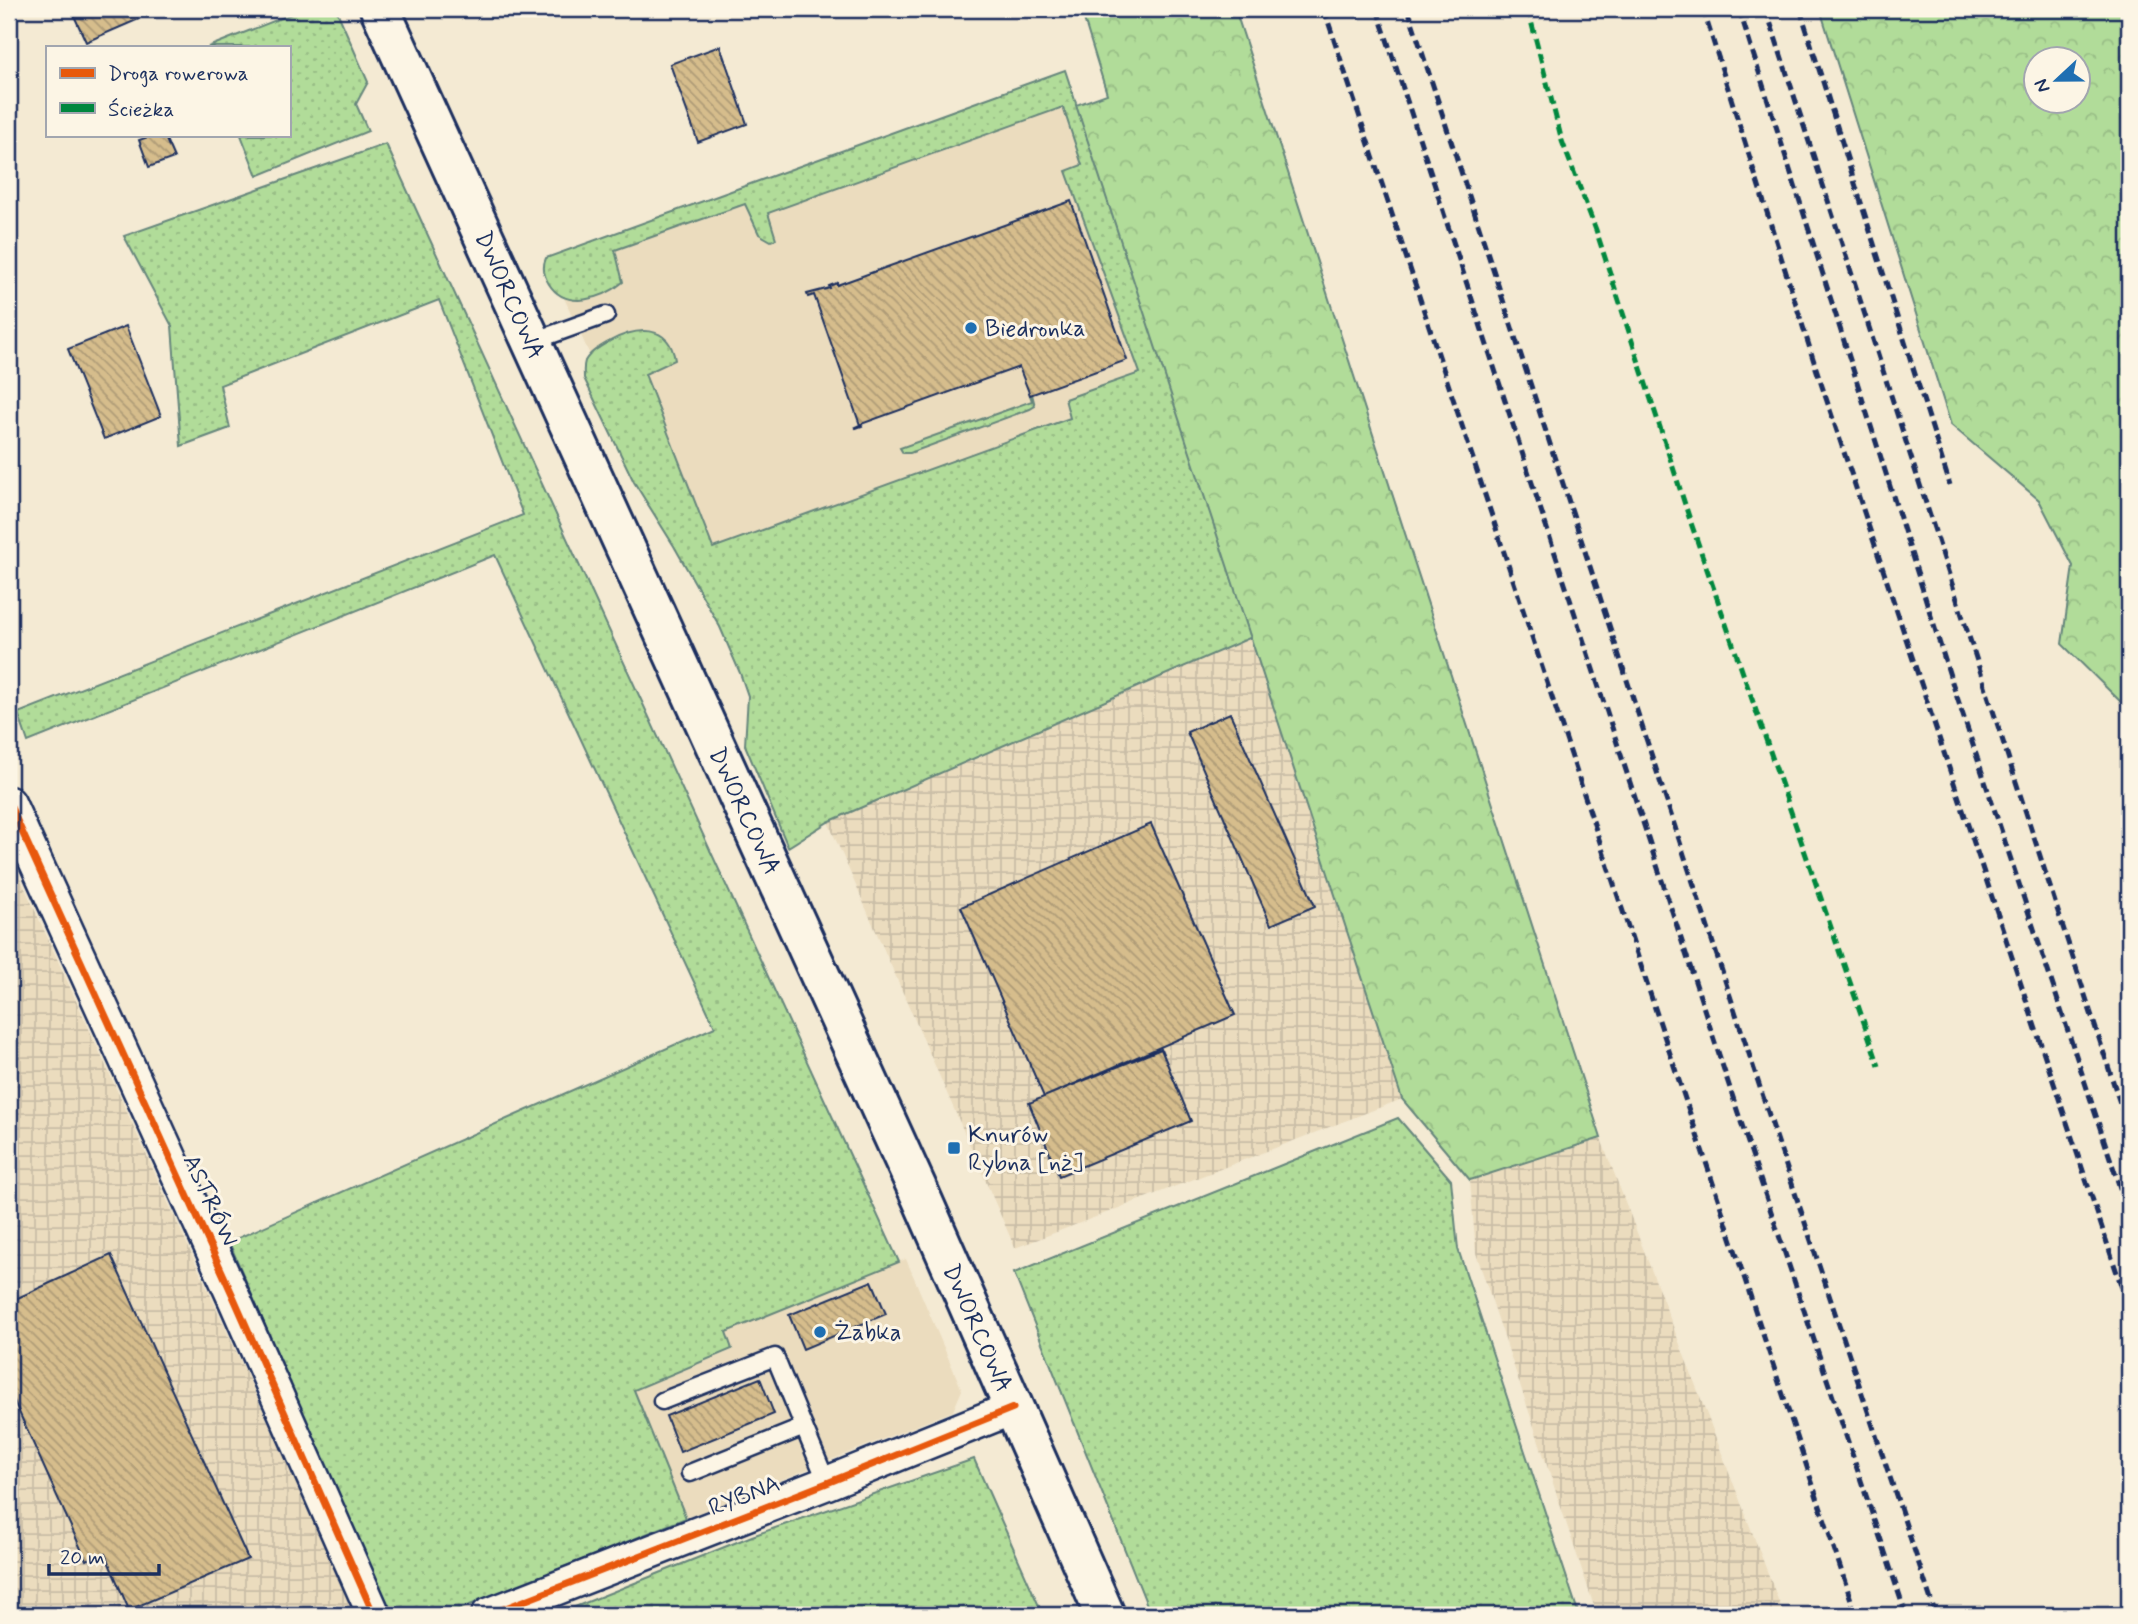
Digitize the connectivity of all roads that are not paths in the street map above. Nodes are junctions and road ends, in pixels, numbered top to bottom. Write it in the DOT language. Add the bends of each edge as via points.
graph roads {
  1 [pos="380,9"];
  2 [pos="606,316"];
  3 [pos="531,342"];
  4 [pos="9,803"];
  5 [pos="662,1401"];
  6 [pos="1013,1408"];
  7 [pos="804,1427"];
  8 [pos="690,1473"];
  9 [pos="827,1483"];
  10 [pos="374,1615"];
  11 [pos="488,1615"];
  12 [pos="1105,1615"];
  1 -- 3 [label="main road, DWORCOWA"];
  2 -- 3 [label="lane"];
  3 -- 6 [label="main road, DWORCOWA"];
  4 -- 10 [label="street, ASTRÓW"];
  5 -- 7 [label="lane" via="775,1357"];
  6 -- 9 [label="street, RYBNA"];
  6 -- 12 [label="main road, DWORCOWA"];
  7 -- 8 [label="lane"];
  7 -- 9 [label="lane"];
  9 -- 11 [label="street, RYBNA"];
}
